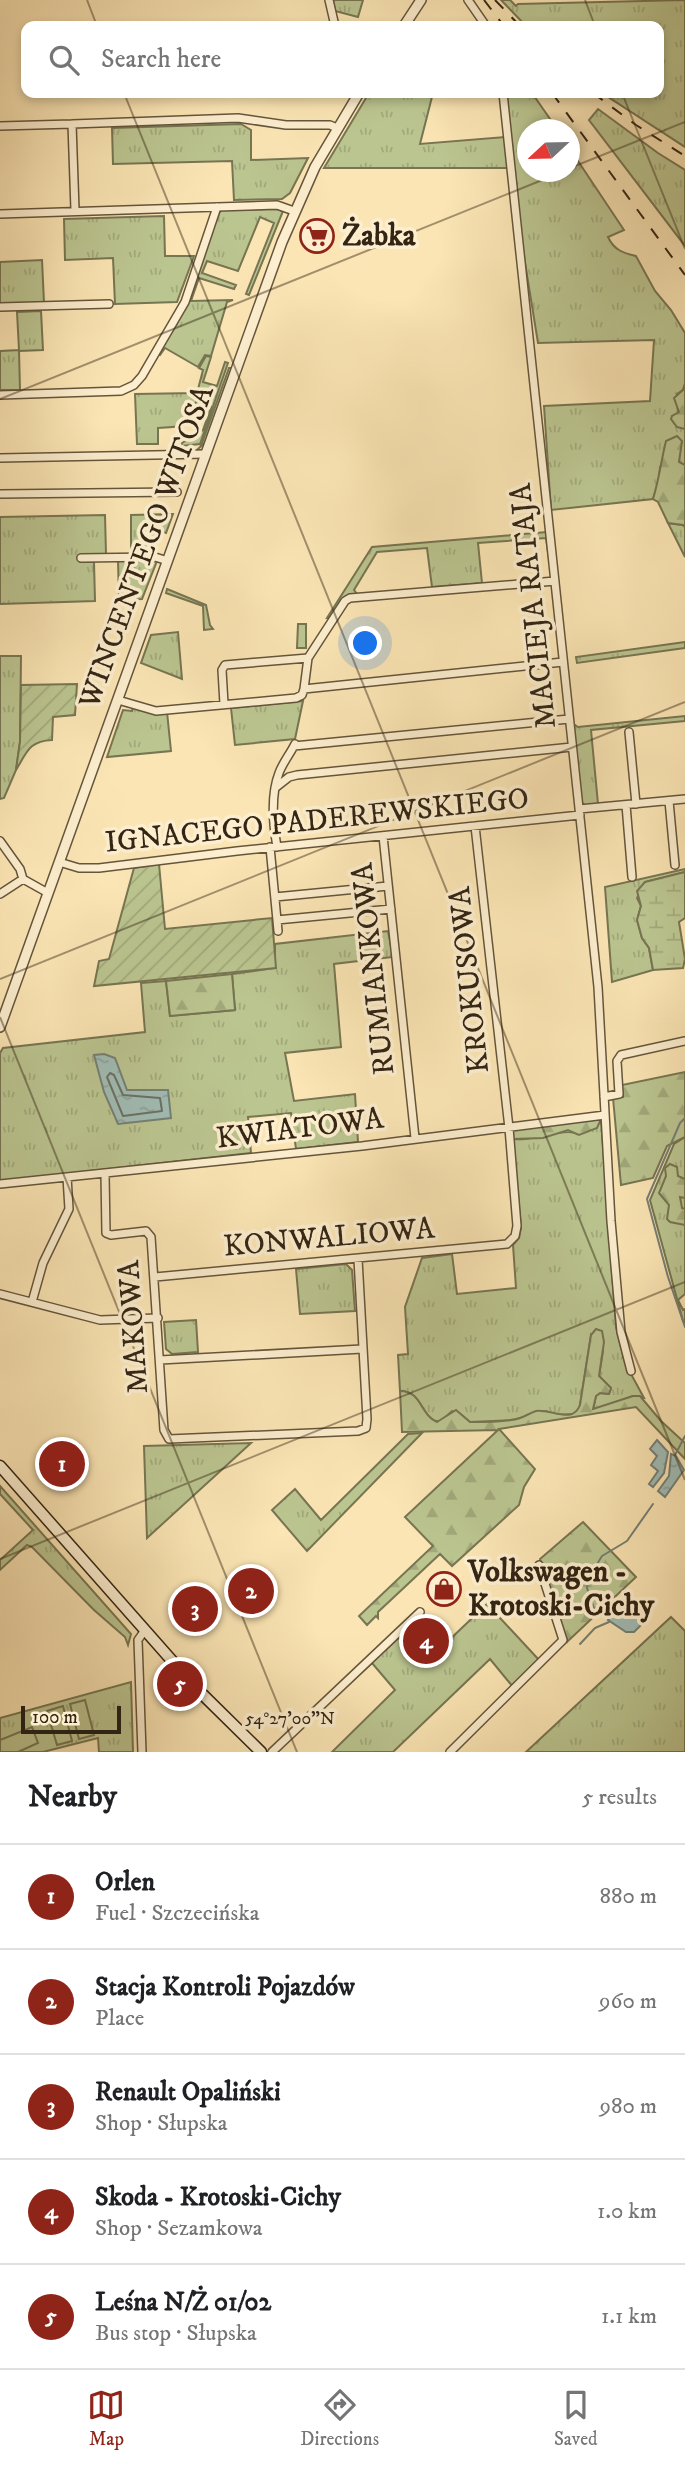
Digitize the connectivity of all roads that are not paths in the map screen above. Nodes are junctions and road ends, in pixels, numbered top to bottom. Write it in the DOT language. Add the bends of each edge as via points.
graph roads {
  1 [pos="329,0"];
  2 [pos="421,0"];
  3 [pos="468,0"];
  4 [pos="334,21"];
  5 [pos="407,21"];
  6 [pos="483,21"];
  7 [pos="353,98"];
  8 [pos="504,98"];
  9 [pos="72,124"];
  10 [pos="0,126"];
  11 [pos="337,128"];
  12 [pos="217,207"];
  13 [pos="75,211"];
  14 [pos="295,211"];
  15 [pos="0,214"];
  16 [pos="109,304"];
  17 [pos="0,307"];
  18 [pos="0,395"];
  19 [pos="206,454"];
  20 [pos="0,458"];
  21 [pos="177,492"];
  22 [pos="0,494"];
  23 [pos="80,558"];
  24 [pos="168,561"];
  25 [pos="555,581"];
  26 [pos="308,658"];
  27 [pos="563,662"];
  28 [pos="304,689"];
  29 [pos="118,700"];
  30 [pos="224,704"];
  31 [pos="569,719"];
  32 [pos="629,732"];
  33 [pos="572,747"];
  34 [pos="275,788"];
  35 [pos="685,799"];
  36 [pos="669,801"];
  37 [pos="636,804"];
  38 [pos="626,805"];
  39 [pos="579,812"];
  40 [pos="475,826"];
  41 [pos="383,836"];
  42 [pos="0,842"];
  43 [pos="274,847"];
  44 [pos="60,862"];
  45 [pos="675,865"];
  46 [pos="632,877"];
  47 [pos="23,879"];
  48 [pos="388,886"];
  49 [pos="48,893"];
  50 [pos="0,894"];
  51 [pos="275,897"];
  52 [pos="391,909"];
  53 [pos="277,919"];
  54 [pos="278,931"];
  55 [pos="0,1027"];
  56 [pos="685,1041"];
  57 [pos="604,1097"];
  58 [pos="605,1115"];
  59 [pos="509,1128"];
  60 [pos="415,1138"];
  61 [pos="105,1174"];
  62 [pos="67,1177"];
  63 [pos="0,1184"];
  64 [pos="508,1244"];
  65 [pos="358,1259"];
  66 [pos="155,1276"];
  67 [pos="0,1294"];
  68 [pos="32,1301"];
  69 [pos="158,1318"];
  70 [pos="362,1349"];
  71 [pos="160,1360"];
  72 [pos="631,1371"];
  73 [pos="0,1466"];
  74 [pos="538,1565"];
  75 [pos="420,1612"];
  76 [pos="145,1630"];
  77 [pos="142,1752"];
  78 [pos="261,1752"];
  79 [pos="272,1752"];
  80 [pos="450,1752"];
  1 -- 4 [label="street"];
  2 -- 5 [label="street"];
  3 -- 6 [label="street"];
  7 -- 11 [label="street, WINCENTEGO WITOSA"];
  8 -- 25 [label="street, MACIEJA RATAJA"];
  9 -- 10 [label="street"];
  9 -- 11 [label="street" via="238,118"];
  9 -- 13 [label="street"];
  11 -- 14 [label="street, WINCENTEGO WITOSA"];
  12 -- 13 [label="street"];
  12 -- 14 [label="street" via="276,205"];
  12 -- 18 [label="street" via="185,302 134,385 121,391"];
  13 -- 15 [label="street"];
  14 -- 19 [label="street, WINCENTEGO WITOSA"];
  16 -- 17 [label="street"];
  19 -- 20 [label="street"];
  19 -- 24 [label="street, WINCENTEGO WITOSA"];
  21 -- 22 [label="street"];
  23 -- 24 [label="street" via="155,557"];
  24 -- 29 [label="street, WINCENTEGO WITOSA"];
  25 -- 26 [label="street" via="350,598"];
  25 -- 27 [label="street, MACIEJA RATAJA"];
  26 -- 28 [label="street"];
  26 -- 30 [label="street" via="225,665"];
  27 -- 28 [label="street"];
  27 -- 31 [label="street, MACIEJA RATAJA"];
  28 -- 30 [label="street" via="296,698"];
  29 -- 30 [label="street" via="156,711"];
  29 -- 44 [label="street, WINCENTEGO WITOSA"];
  31 -- 33 [label="street, MACIEJA RATAJA"];
  31 -- 34 [label="street" via="295,745 279,771"];
  32 -- 37 [label="street"];
  33 -- 34 [label="street" via="297,775"];
  33 -- 39 [label="street, MACIEJA RATAJA"];
  34 -- 43 [label="street"];
  35 -- 36 [label="street, IGNACEGO PADEREWSKIEGO"];
  36 -- 37 [label="street, IGNACEGO PADEREWSKIEGO"];
  36 -- 45 [label="street"];
  37 -- 38 [label="street, IGNACEGO PADEREWSKIEGO"];
  38 -- 39 [label="street, IGNACEGO PADEREWSKIEGO"];
  38 -- 46 [label="street"];
  39 -- 40 [label="street, IGNACEGO PADEREWSKIEGO"];
  39 -- 57 [label="street, MACIEJA RATAJA" via="598,987"];
  40 -- 41 [label="street, IGNACEGO PADEREWSKIEGO"];
  40 -- 59 [label="street, KROKUSOWA"];
  41 -- 43 [label="street, IGNACEGO PADEREWSKIEGO"];
  41 -- 48 [label="street, RUMIANKOWA"];
  42 -- 47 [label="street"];
  43 -- 44 [label="street, IGNACEGO PADEREWSKIEGO" via="99,868"];
  43 -- 51 [label="street"];
  44 -- 49 [label="street, WINCENTEGO WITOSA"];
  47 -- 49 [label="street"];
  47 -- 50 [label="street"];
  48 -- 51 [label="street"];
  48 -- 52 [label="street, RUMIANKOWA"];
  49 -- 55 [label="street, WINCENTEGO WITOSA"];
  51 -- 53 [label="street"];
  52 -- 53 [label="street"];
  52 -- 60 [label="street, RUMIANKOWA"];
  53 -- 54 [label="street"];
  56 -- 57 [label="street" via="621,1055 617,1061 619,1094"];
  57 -- 58 [label="street, MACIEJA RATAJA"];
  58 -- 59 [label="street, KWIATOWA"];
  58 -- 72 [label="street, MACIEJA RATAJA" via="621,1332"];
  59 -- 60 [label="street, KWIATOWA"];
  59 -- 64 [label="street, KROKUSOWA" via="517,1226"];
  60 -- 61 [label="street, KWIATOWA"];
  61 -- 62 [label="street, KWIATOWA"];
  61 -- 66 [label="street, MAKOWA" via="106,1233 148,1232"];
  62 -- 63 [label="street, KWIATOWA"];
  62 -- 68 [label="street" via="69,1209 43,1264"];
  64 -- 65 [label="street, KONWALIOWA"];
  65 -- 66 [label="street, KONWALIOWA"];
  65 -- 70 [label="street"];
  66 -- 69 [label="street, MAKOWA"];
  67 -- 68 [label="street"];
  68 -- 69 [label="street" via="100,1320"];
  69 -- 71 [label="street, MAKOWA"];
  70 -- 71 [label="street"];
  70 -- 71 [label="street, MAKOWA" via="367,1419 366,1428 358,1431 167,1438"];
  73 -- 76 [label="main road"];
  74 -- 80 [label="street" via="563,1640"];
  75 -- 79 [label="street"];
  76 -- 77 [label="street" via="138,1640"];
  76 -- 78 [label="main road"];
}
